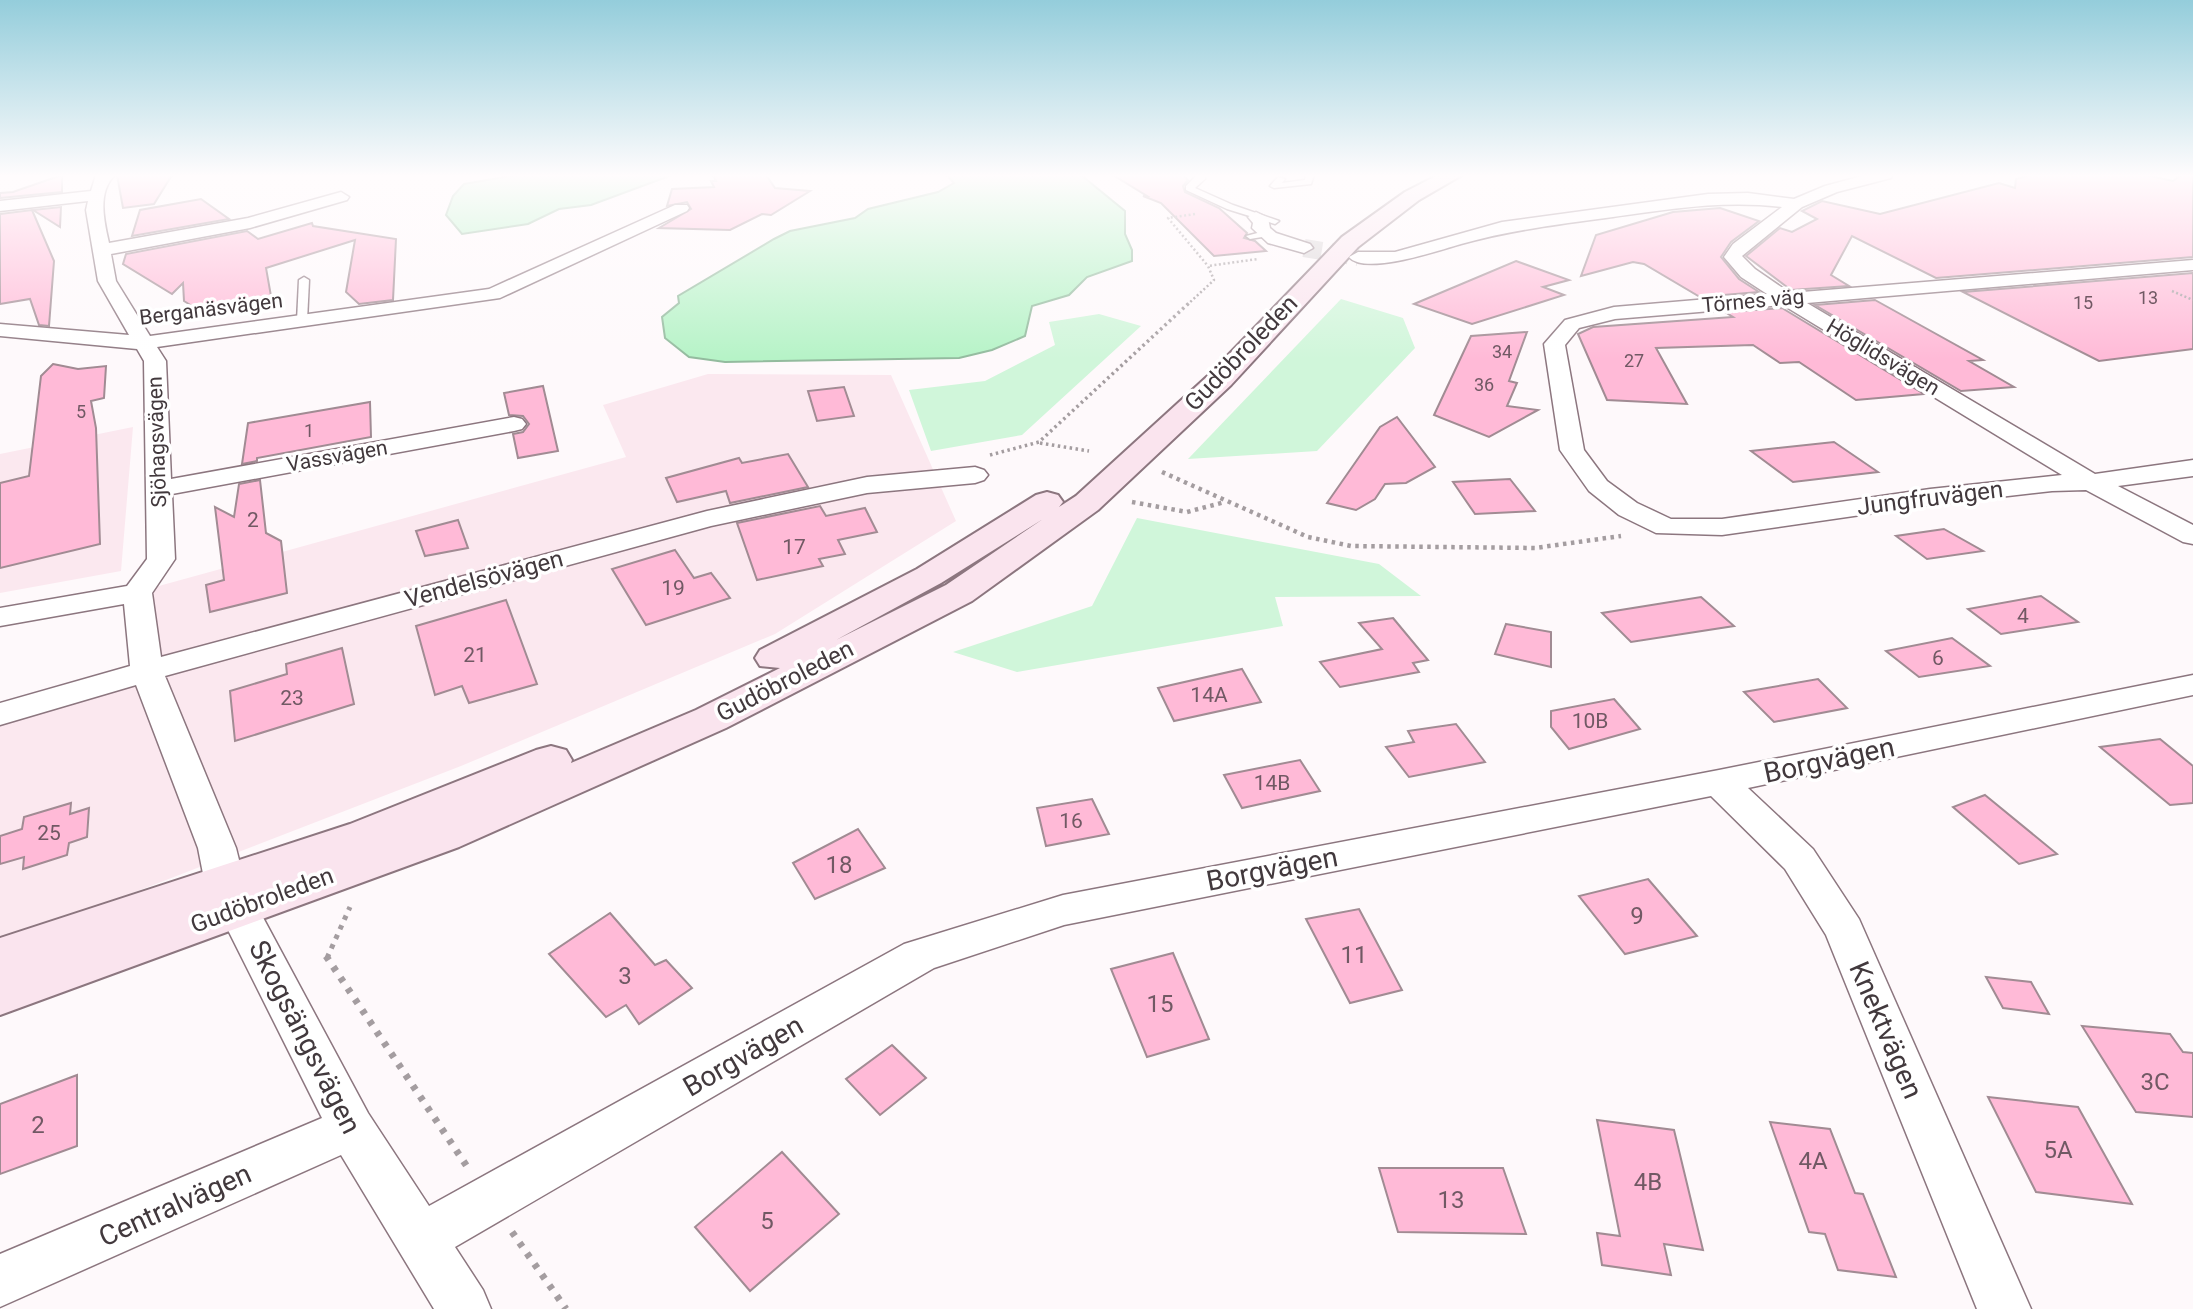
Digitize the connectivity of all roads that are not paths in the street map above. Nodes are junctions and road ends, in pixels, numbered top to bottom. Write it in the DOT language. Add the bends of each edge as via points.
graph roads {
  1 [pos="99,236"];
  2 [pos="178,236"];
  3 [pos="620,236"];
  4 [pos="1275,236"];
  5 [pos="1340,236"];
  6 [pos="1358,236"];
  7 [pos="1468,236"];
  8 [pos="1754,236"];
  9 [pos="1295,246"];
  10 [pos="101,250"];
  11 [pos="1358,257"];
  12 [pos="2193,265"];
  13 [pos="304,280"];
  14 [pos="1786,298"];
  15 [pos="302,321"];
  16 [pos="0,330"];
  17 [pos="142,343"];
  18 [pos="514,424"];
  19 [pos="2193,468"];
  20 [pos="975,475"];
  21 [pos="2091,482"];
  22 [pos="159,489"];
  23 [pos="1667,527"];
  24 [pos="2193,536"];
  25 [pos="136,593"];
  26 [pos="0,617"];
  27 [pos="147,671"];
  28 [pos="2193,685"];
  29 [pos="0,714"];
  30 [pos="1720,782"];
  31 [pos="232,897"];
  32 [pos="0,958"];
  33 [pos="0,993"];
  34 [pos="351,1128"];
  35 [pos="419,1239"];
  36 [pos="0,1281"];
  37 [pos="464,1309"];
  38 [pos="2004,1309"];
  1 -- 10 [label="street, Sjöhagsvägen"];
  2 -- 10 [label="street"];
  3 -- 15 [label="street, Berganäsvägen" via="493,295"];
  4 -- 9 [label="street"];
  5 -- 31 [label="main road, Gudöbroleden" via="1200,376 1065,490 929,576 698,698"];
  6 -- 31 [label="main road, Gudöbroleden" via="1221,379 1087,503 959,593 711,719 443,835"];
  7 -- 11 [label="street" via="1396,257"];
  8 -- 14 [label="street, Höglidsvägen" via="1733,257"];
  10 -- 17 [label="street, Sjöhagsvägen" via="107,281"];
  12 -- 14 [label="street, Törnes väg"];
  13 -- 15 [label="lane, Berganäsvägen"];
  14 -- 21 [label="street, Höglidsvägen"];
  14 -- 23 [label="street, Törnes väg" via="1614,313 1572,324 1554,344 1572,450 1598,486 1628,509"];
  15 -- 17 [label="street, Berganäsvägen"];
  16 -- 17 [label="street, Berganäsvägen"];
  17 -- 22 [label="street, Sjöhagsvägen" via="155,361"];
  18 -- 22 [label="street, Vassvägen"];
  19 -- 21 [label="street, Jungfruvägen"];
  20 -- 27 [label="street, Vendelsövägen" via="867,485 707,519"];
  21 -- 23 [label="street, Jungfruvägen" via="1957,494 1722,527"];
  21 -- 24 [label="street, Höglidsvägen"];
  22 -- 25 [label="street, Sjöhagsvägen" via="161,559"];
  25 -- 26 [label="street"];
  25 -- 27 [label="street, Skogsängsvägen"];
  27 -- 29 [label="street, Vendelsövägen"];
  27 -- 31 [label="street, Skogsängsvägen"];
  28 -- 30 [label="street, Borgvägen"];
  30 -- 35 [label="street, Borgvägen" via="1063,910 919,956"];
  30 -- 38 [label="street, Knektvägen" via="1799,859 1844,930"];
  31 -- 32 [label="main road, Gudöbroleden"];
  31 -- 33 [label="main road, Gudöbroleden"];
  31 -- 34 [label="street, Skogsängsvägen"];
  34 -- 35 [label="street, Skogsängsvägen"];
  34 -- 36 [label="street, Centralvägen"];
  35 -- 37 [label="street, Skogsängsvägen"];
}
